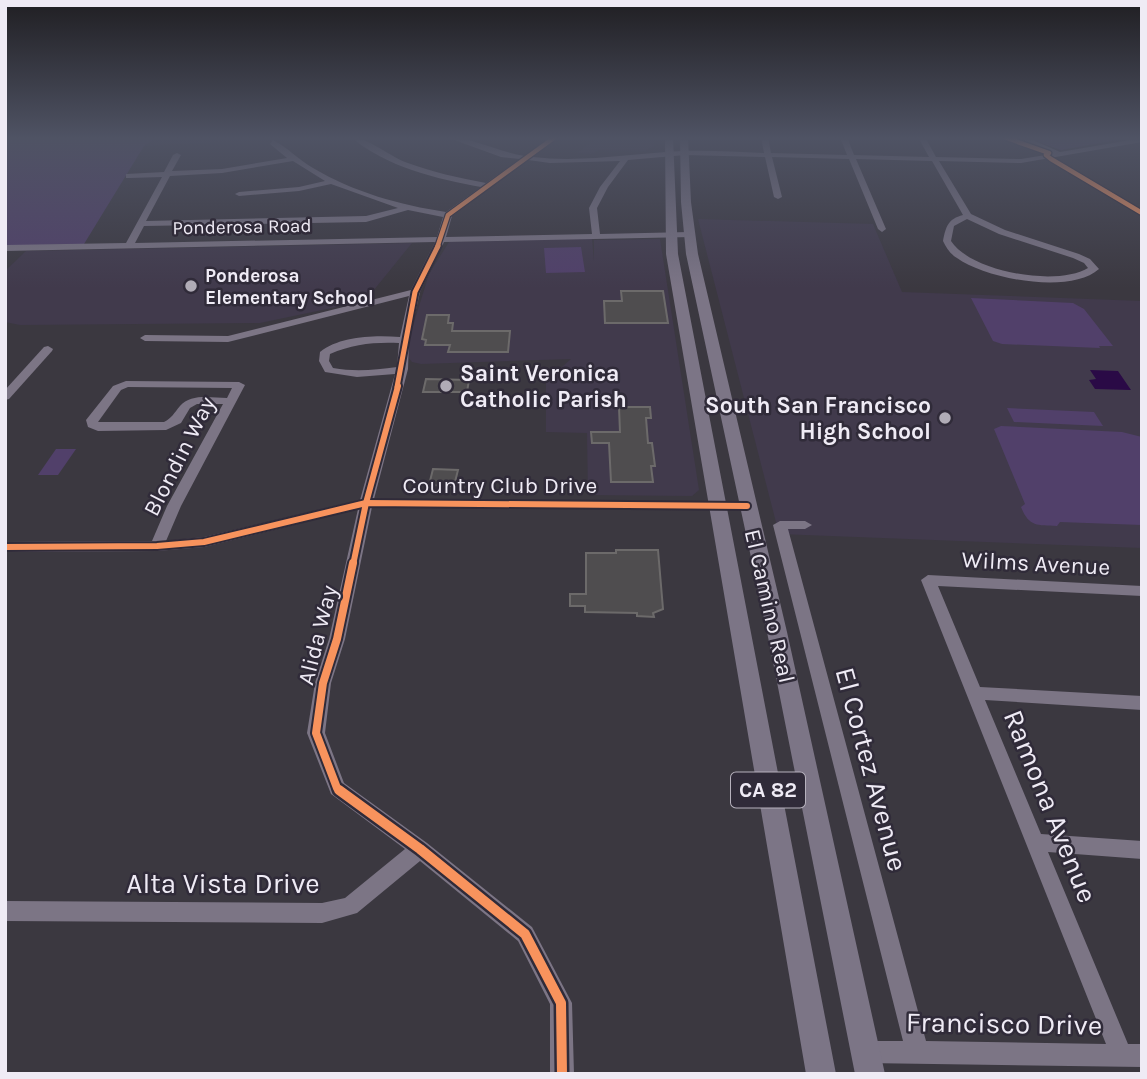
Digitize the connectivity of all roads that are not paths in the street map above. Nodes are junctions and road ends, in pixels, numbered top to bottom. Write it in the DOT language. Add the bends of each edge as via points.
graph roads {
  1 [pos="160,187"];
  2 [pos="306,187"];
  3 [pos="352,187"];
  4 [pos="485,187"];
  5 [pos="604,187"];
  6 [pos="669,187"];
  7 [pos="687,187"];
  8 [pos="776,187"];
  9 [pos="864,187"];
  10 [pos="951,187"];
  11 [pos="239,194"];
  12 [pos="778,197"];
  13 [pos="409,207"];
  14 [pos="448,215"];
  15 [pos="968,216"];
  16 [pos="141,224"];
  17 [pos="881,229"];
  18 [pos="670,235"];
  19 [pos="689,235"];
  20 [pos="596,236"];
  21 [pos="441,239"];
  22 [pos="129,246"];
  23 [pos="5,248"];
  24 [pos="415,292"];
  25 [pos="145,338"];
  26 [pos="404,340"];
  27 [pos="48,349"];
  28 [pos="402,369"];
  29 [pos="5,397"];
  30 [pos="230,401"];
  31 [pos="366,503"];
  32 [pos="717,506"];
  33 [pos="747,506"];
  34 [pos="805,524"];
  35 [pos="157,546"];
  36 [pos="5,547"];
  37 [pos="928,580"];
  38 [pos="1142,591"];
  39 [pos="974,693"];
  40 [pos="1142,703"];
  41 [pos="1036,842"];
  42 [pos="420,849"];
  43 [pos="1142,850"];
  44 [pos="5,911"];
  45 [pos="917,1052"];
  46 [pos="1131,1055"];
  47 [pos="868,1063"];
  48 [pos="562,1074"];
  49 [pos="821,1074"];
  1 -- 16 [label="street"];
  2 -- 11 [label="street"];
  3 -- 13 [label="street"];
  4 -- 14 [label="street"];
  5 -- 20 [label="street" via="593,208"];
  6 -- 18 [label="main road, El Camino Real / CA 82"];
  7 -- 19 [label="main road, El Camino Real / CA 82"];
  8 -- 12 [label="street"];
  9 -- 17 [label="street"];
  10 -- 15 [label="street"];
  13 -- 14 [label="street"];
  13 -- 16 [label="street" via="358,220"];
  14 -- 21 [label="street, Alida Way"];
  15 -- 15 [label="street" via="1076,256 1094,269 1070,279 1018,276 969,261 947,241 950,225"];
  16 -- 22 [label="street"];
  18 -- 19 [label="street, Ponderosa Road"];
  18 -- 20 [label="street, Ponderosa Road"];
  18 -- 32 [label="main road, El Camino Real / CA 82"];
  19 -- 33 [label="main road, El Camino Real / CA 82"];
  20 -- 21 [label="street, Ponderosa Road"];
  21 -- 22 [label="street, Ponderosa Road"];
  21 -- 24 [label="street, Alida Way"];
  22 -- 23 [label="street, Ponderosa Road"];
  24 -- 25 [label="street" via="228,339"];
  24 -- 26 [label="street, Alida Way"];
  26 -- 28 [label="street, Alida Way"];
  26 -- 28 [label="street" via="365,338 345,343 325,352 324,361 329,370 348,375"];
  27 -- 29 [label="street"];
  28 -- 31 [label="street, Alida Way"];
  30 -- 30 [label="street, Blondin Way" via="239,385 126,384 117,388 91,422 98,427 161,427 174,422 195,401"];
  30 -- 35 [label="street, Blondin Way"];
  31 -- 32 [label="street, Country Club Drive"];
  31 -- 35 [label="street, Country Club Drive" via="204,542"];
  31 -- 42 [label="street, Alida Way" via="323,683 316,733 337,788"];
  32 -- 33 [label="street, Country Club Drive"];
  32 -- 49 [label="main road, El Camino Real / CA 82"];
  33 -- 47 [label="main road, El Camino Real / CA 82"];
  34 -- 45 [label="street, El Cortez Avenue" via="780,525"];
  35 -- 36 [label="street, Country Club Drive"];
  37 -- 38 [label="street, Wilms Avenue"];
  37 -- 39 [label="street, Ramona Avenue"];
  39 -- 40 [label="street"];
  39 -- 41 [label="street, Ramona Avenue"];
  41 -- 43 [label="street"];
  41 -- 46 [label="street, Ramona Avenue"];
  42 -- 44 [label="street, Alta Vista Drive" via="349,906 322,913"];
  42 -- 48 [label="street, Alida Way" via="525,934 561,1003"];
  45 -- 46 [label="street, Francisco Drive"];
  45 -- 47 [label="street, Francisco Drive"];
}
